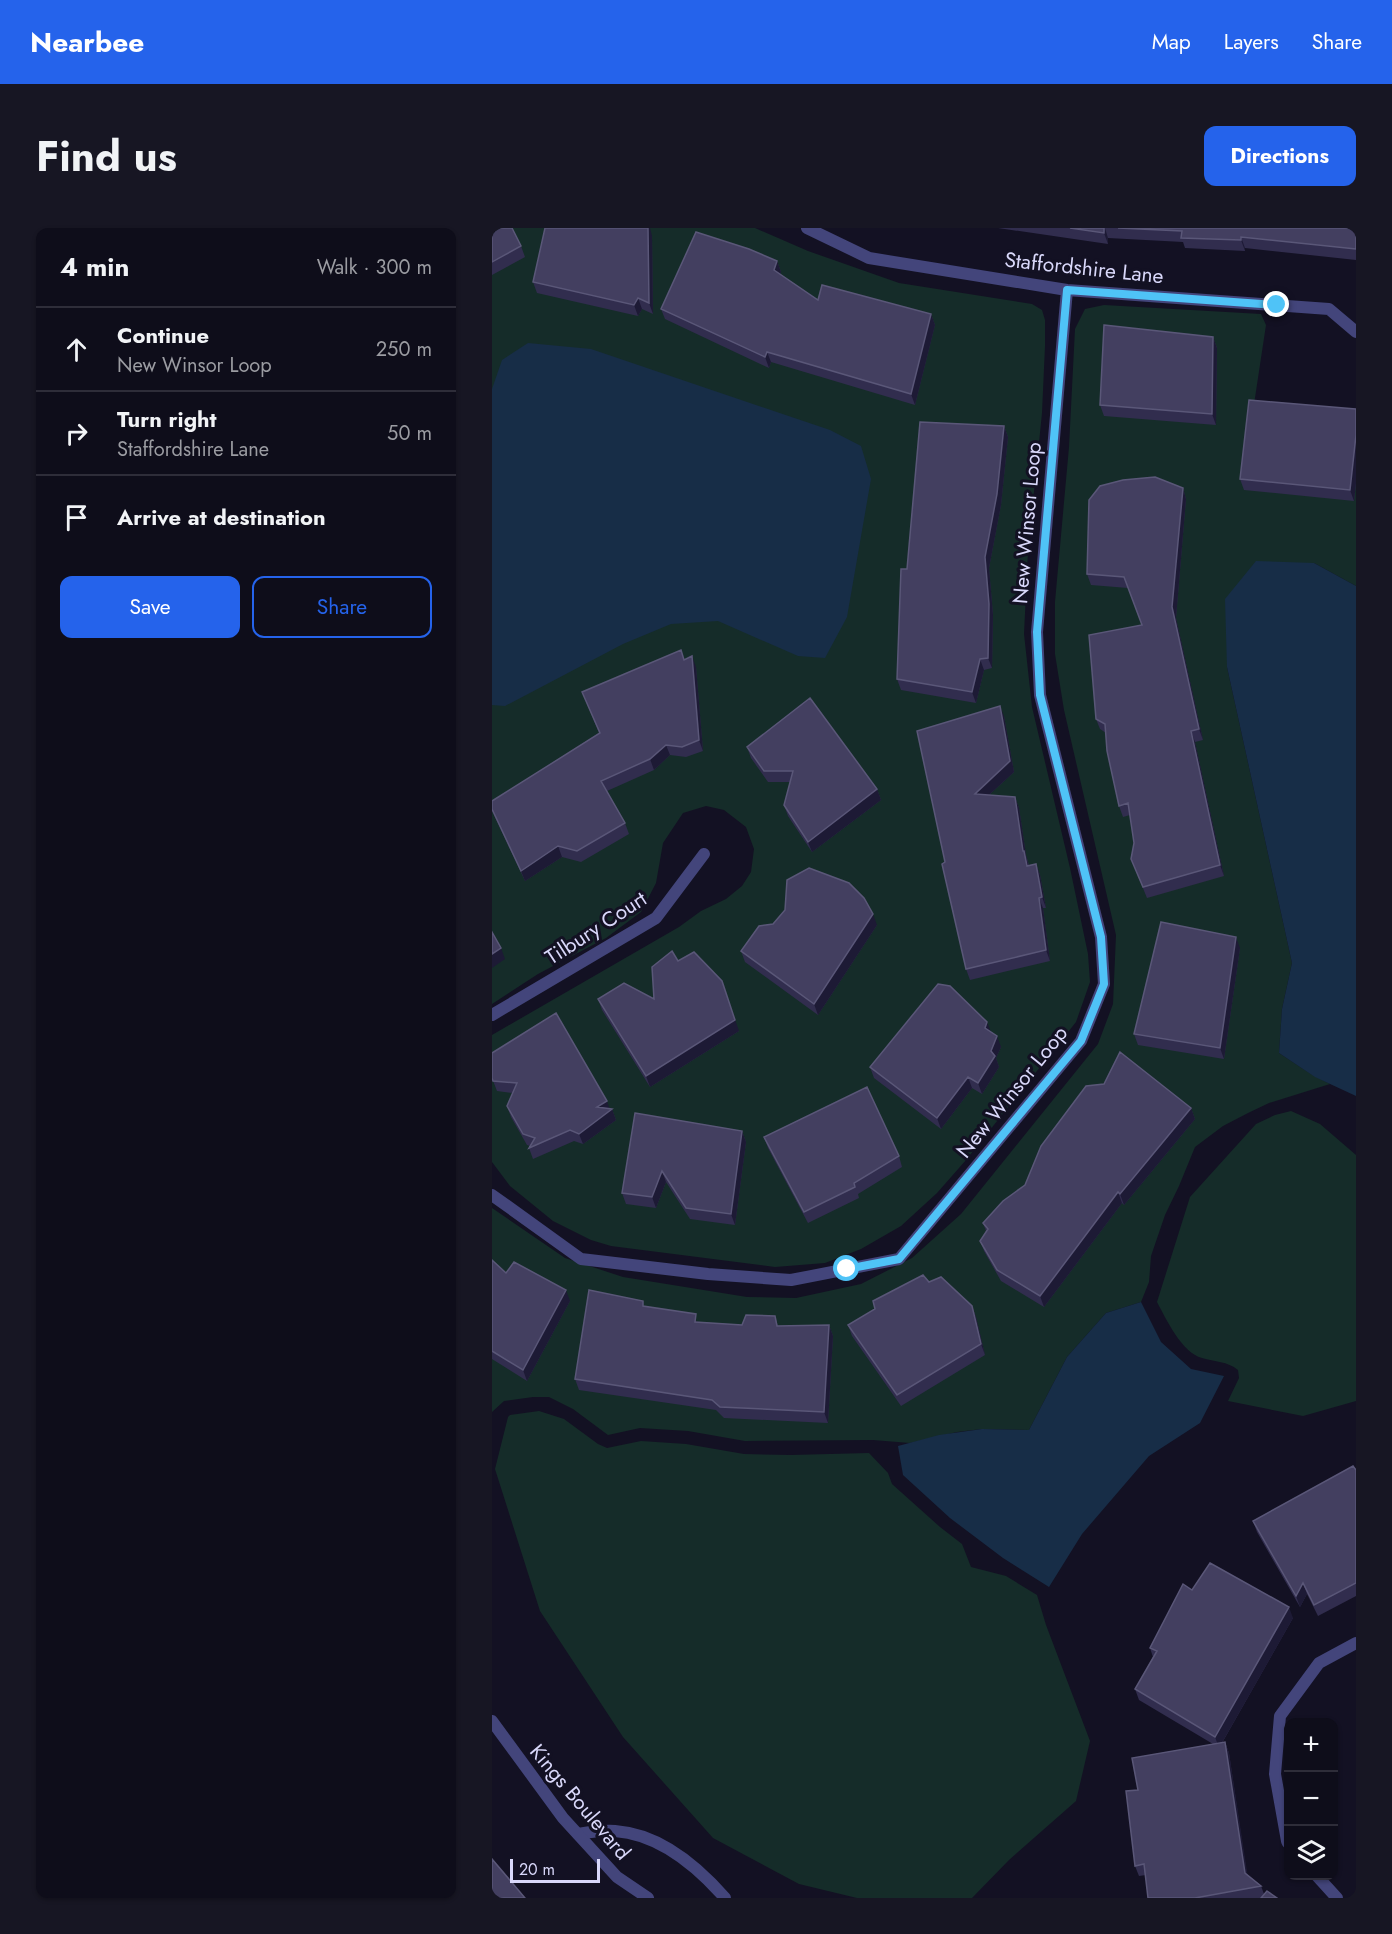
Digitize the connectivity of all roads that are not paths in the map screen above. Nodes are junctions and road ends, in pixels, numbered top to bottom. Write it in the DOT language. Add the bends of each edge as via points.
graph roads {
  1 [pos="807,228"];
  2 [pos="1067,290"];
  3 [pos="1356,332"];
  4 [pos="704,854"];
  5 [pos="492,1015"];
  6 [pos="492,1195"];
  7 [pos="1356,1643"];
  8 [pos="492,1721"];
  9 [pos="1284,1826"];
  10 [pos="578,1834"];
  11 [pos="1322,1880"];
  12 [pos="648,1898"];
  13 [pos="725,1898"];
  14 [pos="1338,1898"];
  1 -- 2 [label="street, Staffordshire Lane" via="869,258"];
  2 -- 3 [label="street, Staffordshire Lane" via="1329,309"];
  2 -- 6 [label="street, New Winsor Loop" via="1037,632 1040,695 1101,937 1104,984 1081,1041 899,1259 791,1280 581,1260"];
  4 -- 5 [label="street, Tilbury Court" via="656,918"];
  7 -- 9 [label="street" via="1320,1663 1280,1716 1275,1774"];
  8 -- 10 [label="street, Kings Boulevard"];
  10 -- 12 [label="street, Kings Boulevard" via="617,1876"];
  10 -- 13 [label="street" via="615,1831 644,1836 668,1848"];
  11 -- 14 [label="street"];
}
